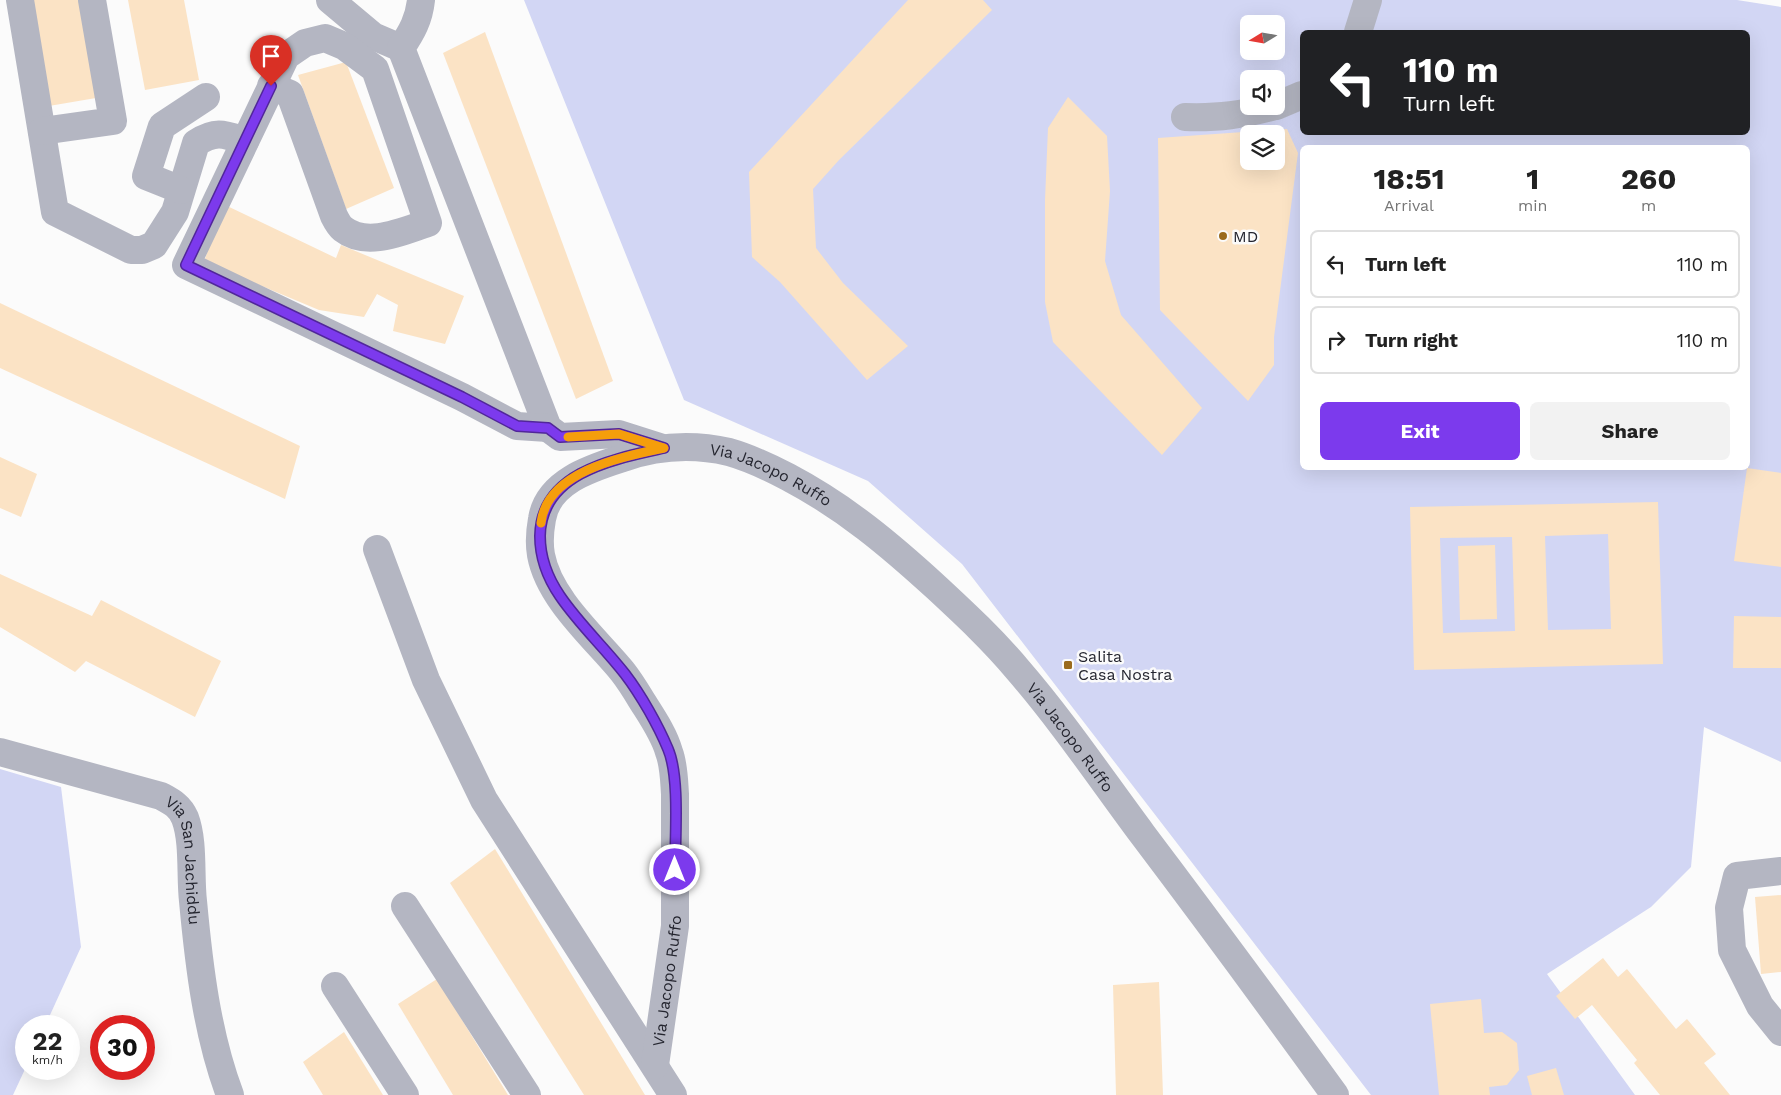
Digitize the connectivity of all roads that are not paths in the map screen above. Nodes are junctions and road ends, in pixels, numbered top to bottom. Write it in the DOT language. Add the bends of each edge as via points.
graph roads {
  1 [pos="20,0"];
  2 [pos="92,0"];
  3 [pos="330,0"];
  4 [pos="421,0"];
  5 [pos="1368,0"];
  6 [pos="1359,30"];
  7 [pos="401,48"];
  8 [pos="271,86"];
  9 [pos="1300,96"];
  10 [pos="206,97"];
  11 [pos="1285,102"];
  12 [pos="1243,115"];
  13 [pos="1185,117"];
  14 [pos="42,131"];
  15 [pos="245,141"];
  16 [pos="181,190"];
  17 [pos="548,428"];
  18 [pos="664,448"];
  19 [pos="377,549"];
  20 [pos="0,752"];
  21 [pos="1781,871"];
  22 [pos="405,906"];
  23 [pos="335,986"];
  24 [pos="1781,1032"];
  25 [pos="655,1065"];
  26 [pos="230,1095"];
  27 [pos="405,1095"];
  28 [pos="527,1095"];
  29 [pos="673,1095"];
  30 [pos="1335,1095"];
  1 -- 14 [label="street"];
  2 -- 14 [label="street" via="113,121"];
  3 -- 7 [label="street" via="373,36"];
  4 -- 7 [label="street" via="417,22"];
  5 -- 6 [label="street"];
  7 -- 17 [label="street"];
  8 -- 8 [label="street" via="286,56 305,43 325,38 344,46 375,69 428,223 376,239 343,229 334,216 290,94"];
  8 -- 15 [label="street"];
  9 -- 11 [label="street"];
  10 -- 16 [label="street" via="162,126 146,176"];
  12 -- 13 [label="street"];
  14 -- 16 [label="street" via="55,212 130,250 154,245 175,212"];
  15 -- 16 [label="street" via="220,133 196,142"];
  15 -- 17 [label="street" via="186,265 517,426"];
  17 -- 18 [label="street" via="560,437 619,434"];
  18 -- 25 [label="street, Via Jacopo Ruffo" via="587,470 567,482 554,493 542,514 540,534 541,554 548,575 577,619 625,674 670,752 675,794 675,926"];
  18 -- 30 [label="street, Via Jacopo Ruffo" via="696,447 726,452 755,460 800,483 843,509 891,546 979,627 1060,722"];
  19 -- 25 [label="street" via="426,680 484,800"];
  20 -- 26 [label="street, Via San Jachiddu" via="161,796 177,805 185,818 189,837 196,942 204,995"];
  21 -- 24 [label="street" via="1737,876 1729,908 1732,950 1760,1006"];
  22 -- 28 [label="street"];
  23 -- 27 [label="street"];
  25 -- 29 [label="street"];
}
